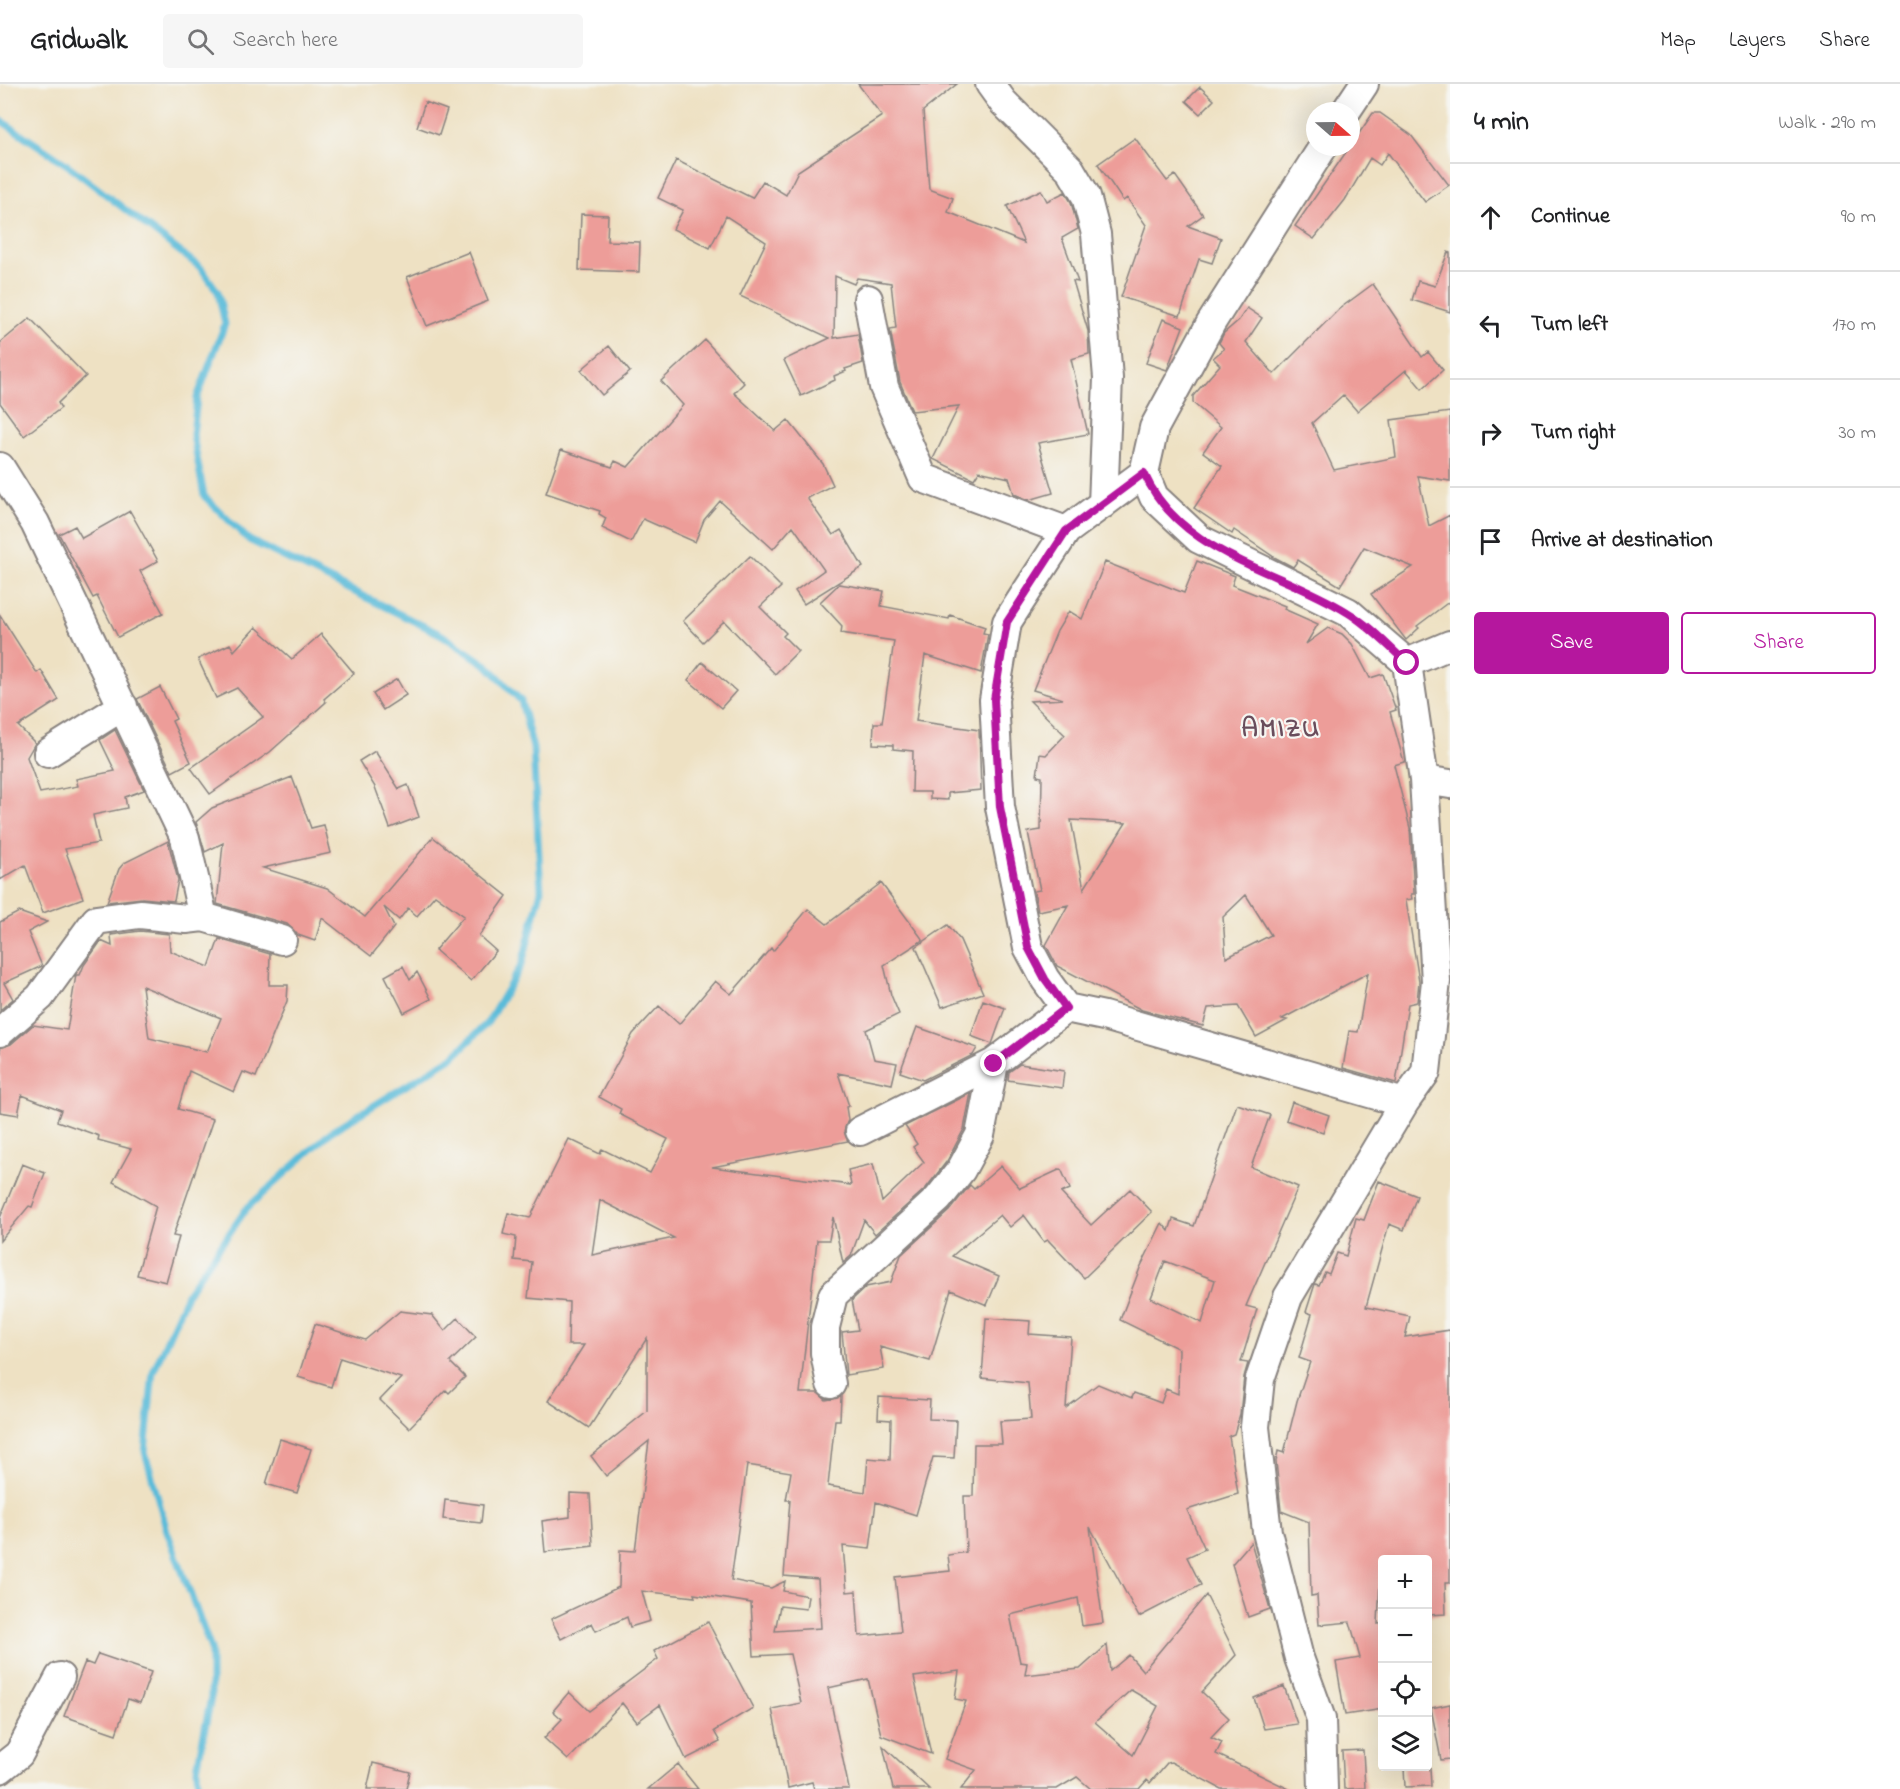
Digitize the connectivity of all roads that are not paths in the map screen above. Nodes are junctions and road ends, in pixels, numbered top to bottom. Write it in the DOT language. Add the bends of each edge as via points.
graph roads {
  1 [pos="990,84"];
  2 [pos="1364,84"];
  3 [pos="1352,102"];
  4 [pos="1317,156"];
  5 [pos="868,299"];
  6 [pos="0,467"];
  7 [pos="1144,473"];
  8 [pos="1103,504"];
  9 [pos="1066,531"];
  10 [pos="1450,645"];
  11 [pos="1407,663"];
  12 [pos="123,706"];
  13 [pos="48,753"];
  14 [pos="1437,782"];
  15 [pos="202,917"];
  16 [pos="282,940"];
  17 [pos="1066,1008"];
  18 [pos="0,1032"];
  19 [pos="994,1064"];
  20 [pos="1438,1074"];
  21 [pos="1404,1102"];
  22 [pos="860,1131"];
  23 [pos="831,1384"];
  24 [pos="60,1677"];
  25 [pos="0,1769"];
  26 [pos="1320,1786"];
  1 -- 8 [label="street" via="1070,169 1086,196 1096,234 1108,378"];
  2 -- 3 [label="street"];
  4 -- 7 [label="street" via="1210,323 1154,428"];
  5 -- 9 [label="street" via="884,387 922,478"];
  6 -- 12 [label="street" via="35,523"];
  7 -- 8 [label="street"];
  7 -- 11 [label="street" via="1154,496 1199,540 1348,612"];
  8 -- 9 [label="street"];
  9 -- 17 [label="street" via="1007,622 994,700 1000,807 1028,947"];
  10 -- 11 [label="street"];
  11 -- 14 [label="street"];
  12 -- 13 [label="street"];
  12 -- 15 [label="street" via="185,838"];
  14 -- 20 [label="street"];
  15 -- 16 [label="street"];
  15 -- 18 [label="street" via="140,914 96,920 40,997"];
  17 -- 19 [label="street"];
  17 -- 21 [label="street"];
  19 -- 22 [label="street"];
  19 -- 23 [label="street" via="980,1135 961,1170 938,1199 833,1296 825,1327"];
  20 -- 21 [label="street"];
  21 -- 26 [label="street" via="1288,1297 1260,1379 1255,1427 1267,1533 1299,1658 1321,1719"];
  24 -- 25 [label="street" via="18,1754"];
}
